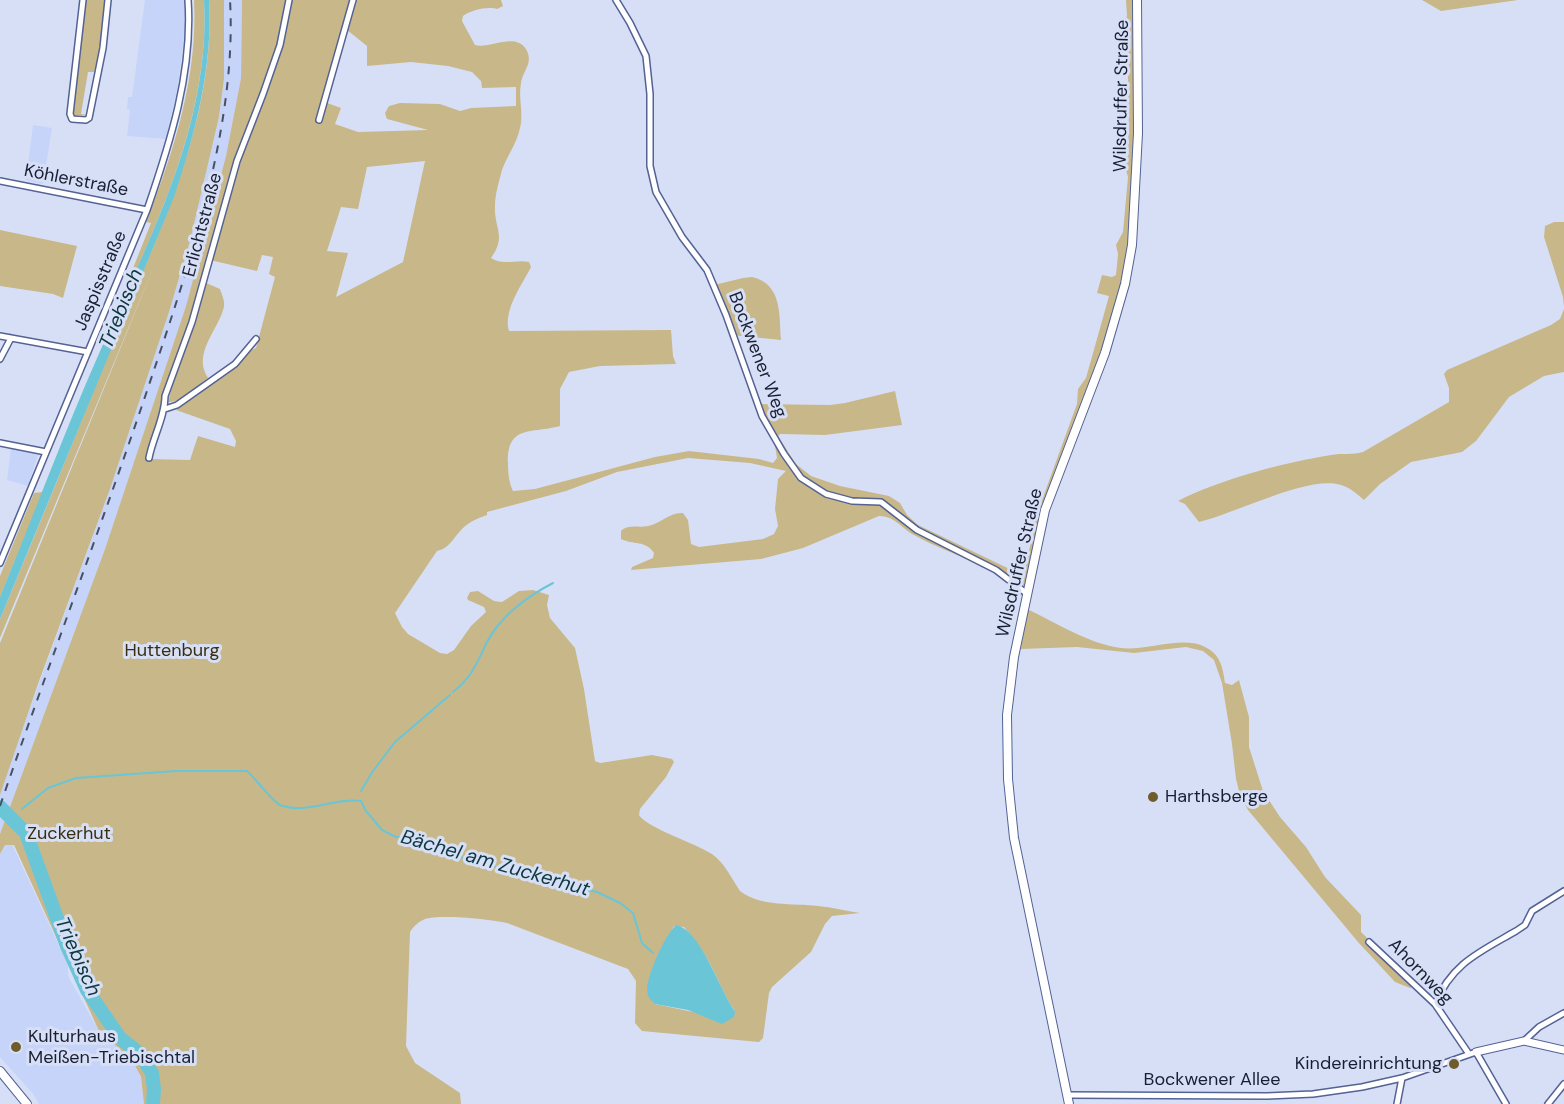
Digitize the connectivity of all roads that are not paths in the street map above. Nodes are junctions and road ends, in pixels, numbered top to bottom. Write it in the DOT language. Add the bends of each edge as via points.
graph roads {
  1 [pos="83,0"];
  2 [pos="108,0"];
  3 [pos="188,0"];
  4 [pos="289,0"];
  5 [pos="353,0"];
  6 [pos="616,0"];
  7 [pos="1137,0"];
  8 [pos="319,120"];
  9 [pos="0,181"];
  10 [pos="147,210"];
  11 [pos="0,336"];
  12 [pos="11,338"];
  13 [pos="256,339"];
  14 [pos="88,352"];
  15 [pos="0,359"];
  16 [pos="165,409"];
  17 [pos="0,443"];
  18 [pos="46,452"];
  19 [pos="149,458"];
  20 [pos="0,563"];
  21 [pos="1026,593"];
  22 [pos="1564,891"];
  23 [pos="1369,942"];
  24 [pos="1435,1004"];
  25 [pos="1564,1013"];
  26 [pos="1524,1041"];
  27 [pos="1564,1050"];
  28 [pos="1473,1053"];
  29 [pos="0,1071"];
  30 [pos="1402,1078"];
  31 [pos="1564,1084"];
  32 [pos="1067,1095"];
  33 [pos="27,1104"];
  34 [pos="1069,1104"];
  35 [pos="1397,1104"];
  36 [pos="1506,1104"];
  37 [pos="1548,1104"];
  1 -- 2 [label="street" via="70,114 72,119 86,120 103,48"];
  3 -- 10 [label="street, Jaspisstraße" via="190,26 178,107"];
  4 -- 16 [label="street, Erlichtstraße" via="280,45 237,161 192,322 165,396"];
  5 -- 8 [label="street"];
  6 -- 21 [label="street, Bockwener Weg" via="646,56 650,166 656,192 707,270 762,416 784,454 801,478 826,494 852,501 881,502 917,530 996,570"];
  7 -- 21 [label="main road, Wilsdruffer Straße" via="1138,133 1132,245 1105,353 1045,510"];
  9 -- 10 [label="street, Köhlerstraße"];
  10 -- 14 [label="street, Jaspisstraße"];
  11 -- 12 [label="street"];
  12 -- 14 [label="street"];
  12 -- 15 [label="street"];
  13 -- 16 [label="street" via="235,364 177,405"];
  14 -- 18 [label="street, Jaspisstraße"];
  16 -- 19 [label="street, Erlichtstraße"];
  17 -- 18 [label="street"];
  18 -- 20 [label="street, Jaspisstraße"];
  21 -- 32 [label="main road, Wilsdruffer Straße" via="1006,715 1010,807"];
  22 -- 24 [label="street" via="1532,911 1525,925 1461,965 1448,978"];
  23 -- 24 [label="street, Ahornweg"];
  24 -- 28 [label="street, Ahornweg"];
  25 -- 26 [label="street"];
  26 -- 27 [label="street, Bockwener Allee"];
  26 -- 28 [label="street, Bockwener Allee"];
  28 -- 30 [label="street, Bockwener Allee"];
  28 -- 36 [label="street, Ahornweg"];
  29 -- 33 [label="main road"];
  30 -- 32 [label="street, Bockwener Allee" via="1313,1094"];
  30 -- 35 [label="street"];
  31 -- 37 [label="street"];
  32 -- 34 [label="main road, Wilsdruffer Straße"];
}
